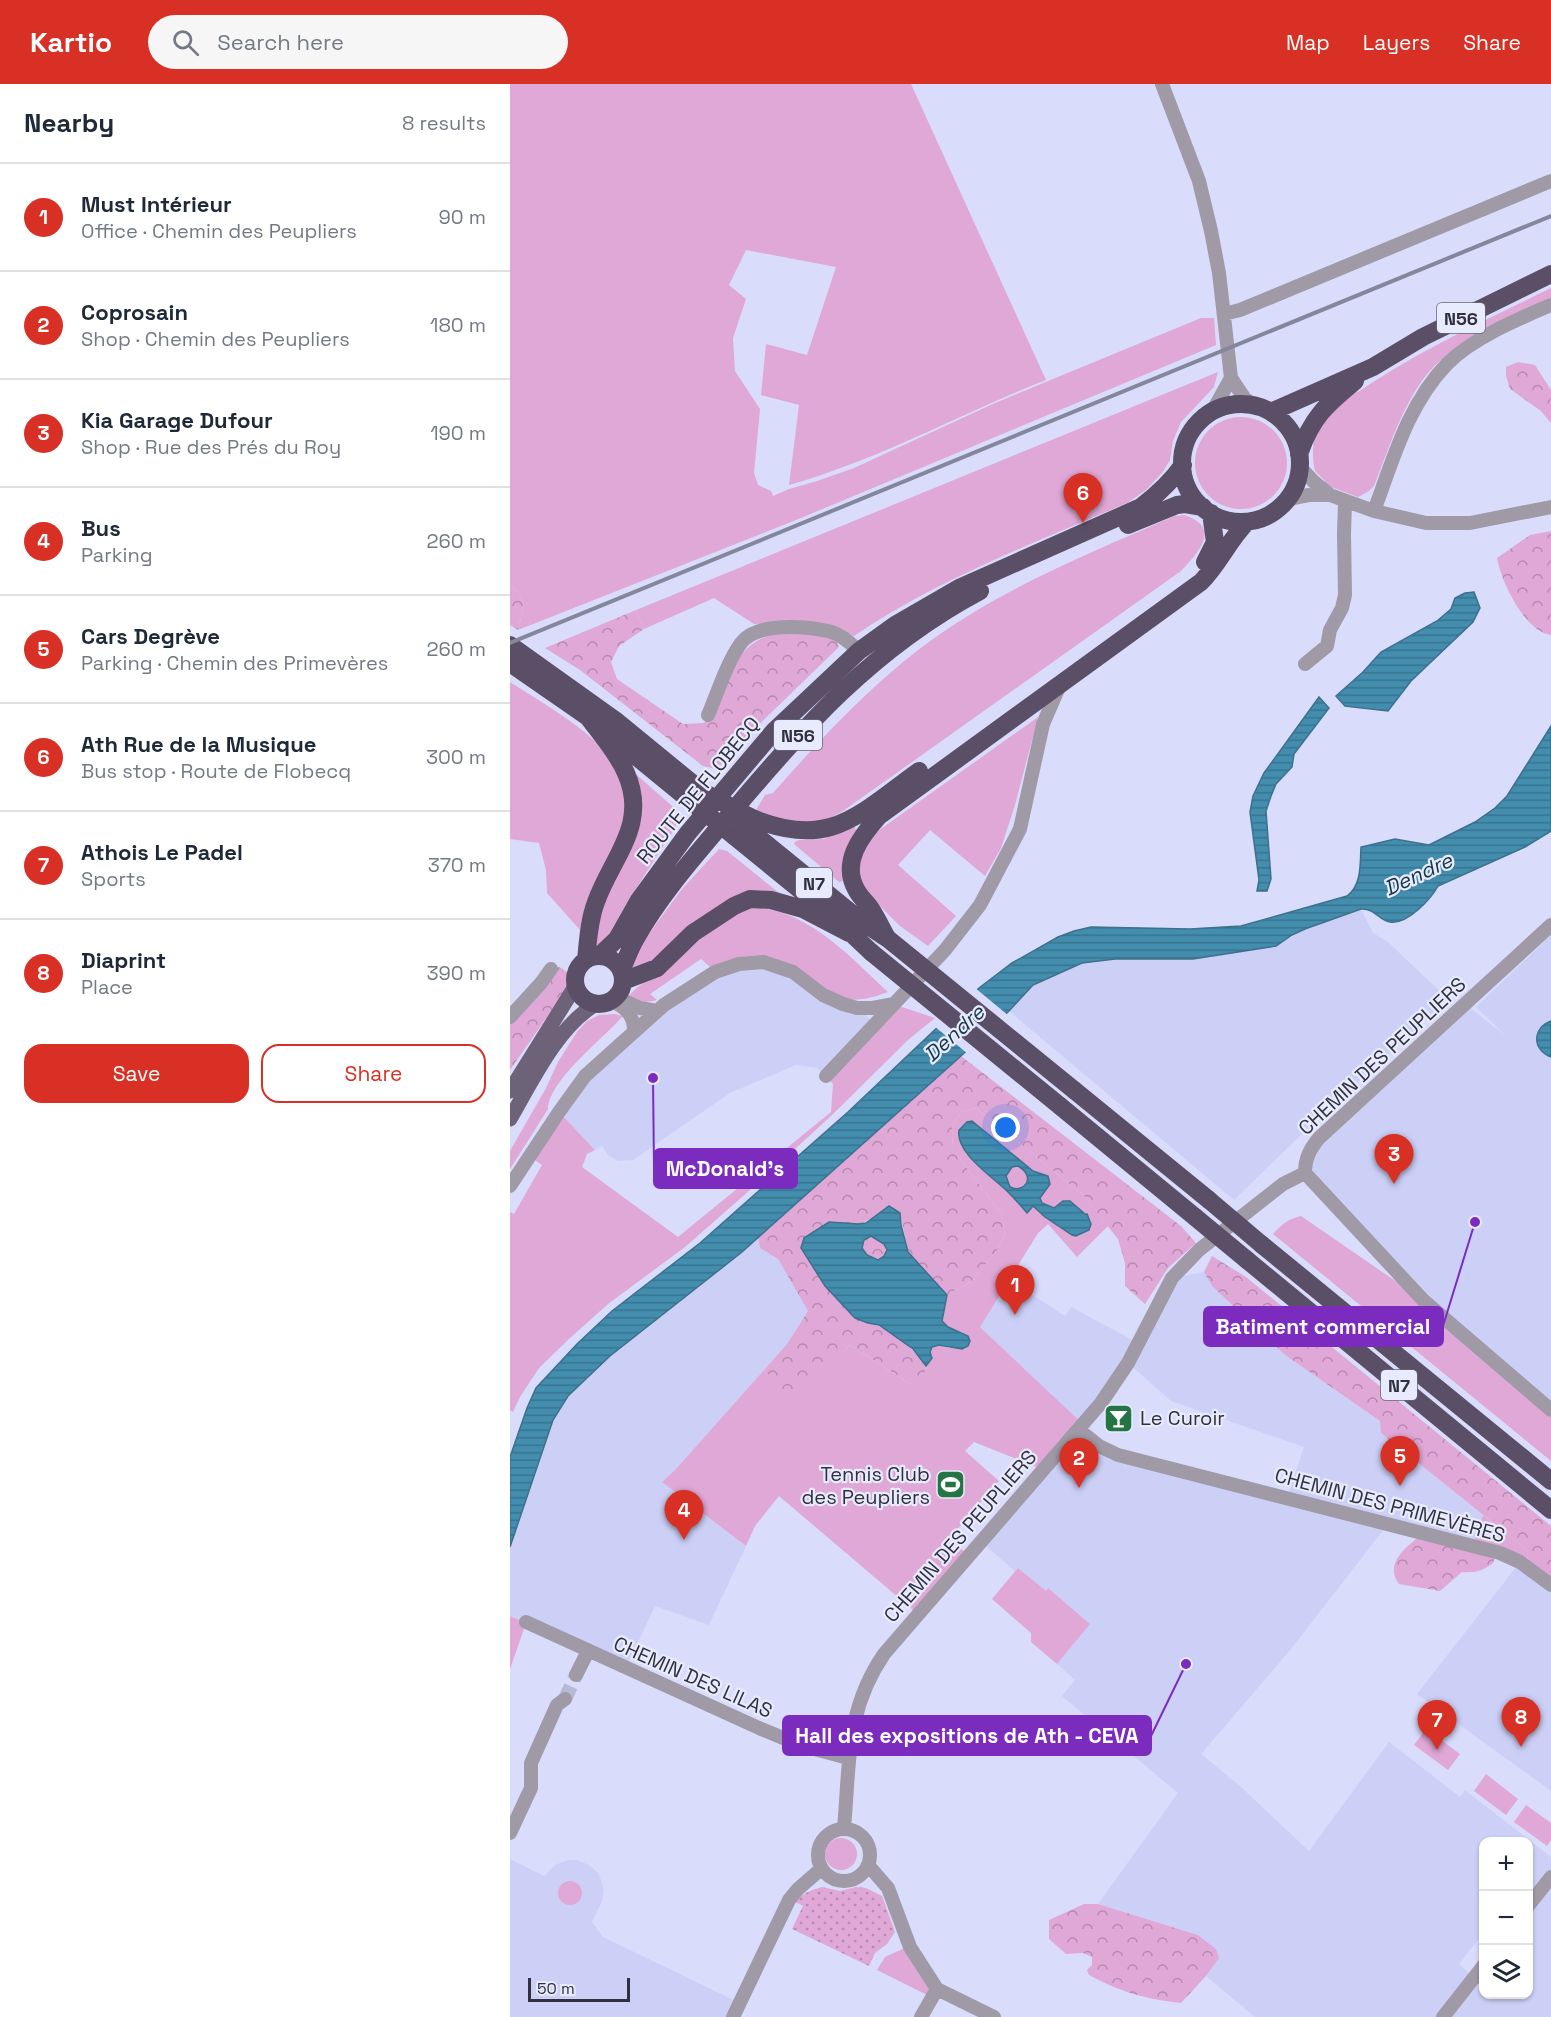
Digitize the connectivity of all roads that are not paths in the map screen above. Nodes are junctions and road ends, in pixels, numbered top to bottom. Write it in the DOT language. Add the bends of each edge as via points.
graph roads {
  1 [pos="1162,84"];
  2 [pos="1551,181"];
  3 [pos="1551,274"];
  4 [pos="1551,305"];
  5 [pos="1224,314"];
  6 [pos="1373,367"];
  7 [pos="1231,378"];
  8 [pos="1265,410"];
  9 [pos="1212,412"];
  10 [pos="1300,461"];
  11 [pos="1183,465"];
  12 [pos="1330,495"];
  13 [pos="1288,499"];
  14 [pos="1345,502"];
  15 [pos="1551,507"];
  16 [pos="1207,510"];
  17 [pos="1374,511"];
  18 [pos="1247,522"];
  19 [pos="510,645"];
  20 [pos="859,651"];
  21 [pos="510,663"];
  22 [pos="1305,664"];
  23 [pos="1060,685"];
  24 [pos="708,715"];
  25 [pos="588,717"];
  26 [pos="698,797"];
  27 [pos="742,826"];
  28 [pos="1551,925"];
  29 [pos="849,933"];
  30 [pos="887,938"];
  31 [pos="592,958"];
  32 [pos="551,969"];
  33 [pos="576,985"];
  34 [pos="613,991"];
  35 [pos="894,1004"];
  36 [pos="657,1011"];
  37 [pos="510,1017"];
  38 [pos="634,1030"];
  39 [pos="826,1076"];
  40 [pos="510,1091"];
  41 [pos="510,1119"];
  42 [pos="1305,1173"];
  43 [pos="510,1186"];
  44 [pos="1551,1410"];
  45 [pos="1079,1430"];
  46 [pos="1551,1481"];
  47 [pos="1551,1510"];
  48 [pos="1551,1585"];
  49 [pos="526,1622"];
  50 [pos="588,1651"];
  51 [pos="576,1675"];
  52 [pos="565,1699"];
  53 [pos="848,1758"];
  54 [pos="844,1828"];
  55 [pos="510,1833"];
  56 [pos="868,1865"];
  57 [pos="821,1869"];
  58 [pos="1551,1877"];
  59 [pos="1533,1900"];
  60 [pos="1479,1971"];
  61 [pos="937,1989"];
  62 [pos="733,2017"];
  63 [pos="921,2017"];
  64 [pos="994,2017"];
  65 [pos="1443,2017"];
  1 -- 5 [label="street" via="1199,181"];
  2 -- 5 [label="street"];
  3 -- 6 [label="highway, N56" via="1423,337"];
  4 -- 17 [label="street" via="1470,347 1433,380 1402,435"];
  5 -- 7 [label="street"];
  6 -- 8 [label="highway, N56"];
  6 -- 10 [label="highway, N56" via="1313,422"];
  7 -- 8 [label="street" via="1245,399"];
  7 -- 9 [label="street"];
  8 -- 9 [label="highway, N56" via="1243,404"];
  8 -- 10 [label="highway" via="1290,430"];
  9 -- 11 [label="highway, N56" via="1193,429 1185,446"];
  10 -- 12 [label="street" via="1314,482"];
  10 -- 13 [label="highway, N56"];
  11 -- 16 [label="highway" via="1188,488"];
  11 -- 20 [label="highway, ROUTE DE FLOBECQ / N56" via="1141,507 959,588"];
  12 -- 13 [label="street"];
  12 -- 14 [label="street"];
  13 -- 18 [label="highway" via="1271,514"];
  14 -- 17 [label="street"];
  14 -- 22 [label="street" via="1342,608 1330,630 1327,646"];
  15 -- 17 [label="street" via="1470,523 1426,523"];
  16 -- 18 [label="highway, N56" via="1223,519"];
  16 -- 27 [label="highway" via="1215,542 1192,577 851,819 824,830"];
  16 -- 34 [label="highway, ROUTE DE FLOBECQ / N56" via="1185,504 1168,508 1006,577 961,601 887,652 848,684 783,750 684,869 634,940"];
  18 -- 23 [label="highway" via="1201,582"];
  19 -- 26 [label="highway" via="615,720"];
  20 -- 24 [label="street" via="830,632 792,627 762,629 742,641"];
  20 -- 31 [label="highway, ROUTE DE FLOBECQ / N56" via="774,731 688,833 639,900 617,939"];
  21 -- 25 [label="highway, N7"];
  23 -- 30 [label="highway" via="879,816 856,844 852,856 855,889"];
  23 -- 35 [label="street" via="1043,724 1020,829 980,905 945,950"];
  25 -- 26 [label="highway, N7"];
  25 -- 31 [label="highway" via="626,772 634,804 627,838 592,914"];
  26 -- 27 [label="highway, N7, bridge"];
  26 -- 27 [label="highway, bridge"];
  27 -- 29 [label="highway, N7"];
  27 -- 30 [label="highway, N7"];
  28 -- 42 [label="street, CHEMIN DES PEUPLIERS" via="1319,1138 1308,1155"];
  29 -- 34 [label="highway" via="803,909 771,900 750,900 693,933 657,968"];
  29 -- 47 [label="highway, N7, bridge"];
  30 -- 46 [label="highway, N7, bridge"];
  31 -- 33 [label="highway, N56" via="579,967"];
  31 -- 34 [label="highway" via="612,960"];
  32 -- 37 [label="street"];
  33 -- 34 [label="highway" via="583,998"];
  33 -- 40 [label="main road, N56"];
  34 -- 36 [label="street" via="640,1008"];
  34 -- 38 [label="street" via="634,1023"];
  34 -- 41 [label="main road" via="572,1022"];
  35 -- 36 [label="street" via="857,1008 843,1004 785,968 748,962 715,972"];
  35 -- 39 [label="street"];
  36 -- 38 [label="street"];
  38 -- 43 [label="street" via="585,1076"];
  42 -- 44 [label="street" via="1423,1300"];
  42 -- 45 [label="street, CHEMIN DES PEUPLIERS" via="1283,1184 1199,1250 1172,1278 1128,1363"];
  45 -- 48 [label="street, CHEMIN DES PRIMEVÈRES" via="1118,1455 1500,1553 1520,1562"];
  45 -- 53 [label="street, CHEMIN DES PEUPLIERS" via="884,1654 861,1697"];
  49 -- 50 [label="street, CHEMIN DES LILAS"];
  50 -- 51 [label="street"];
  50 -- 53 [label="street, CHEMIN DES LILAS" via="800,1745"];
  52 -- 55 [label="street" via="557,1705 531,1763 531,1788"];
  53 -- 54 [label="street, CHEMIN DES PEUPLIERS"];
  54 -- 56 [label="street" via="865,1840 869,1848"];
  54 -- 57 [label="street" via="832,1832 820,1844 817,1852"];
  56 -- 57 [label="street" via="864,1873 850,1881 833,1880"];
  56 -- 61 [label="street" via="888,1888 910,1947"];
  57 -- 62 [label="street" via="789,1900"];
  58 -- 59 [label="street"];
  60 -- 65 [label="street"];
  61 -- 63 [label="street"];
  61 -- 64 [label="street"];
}
